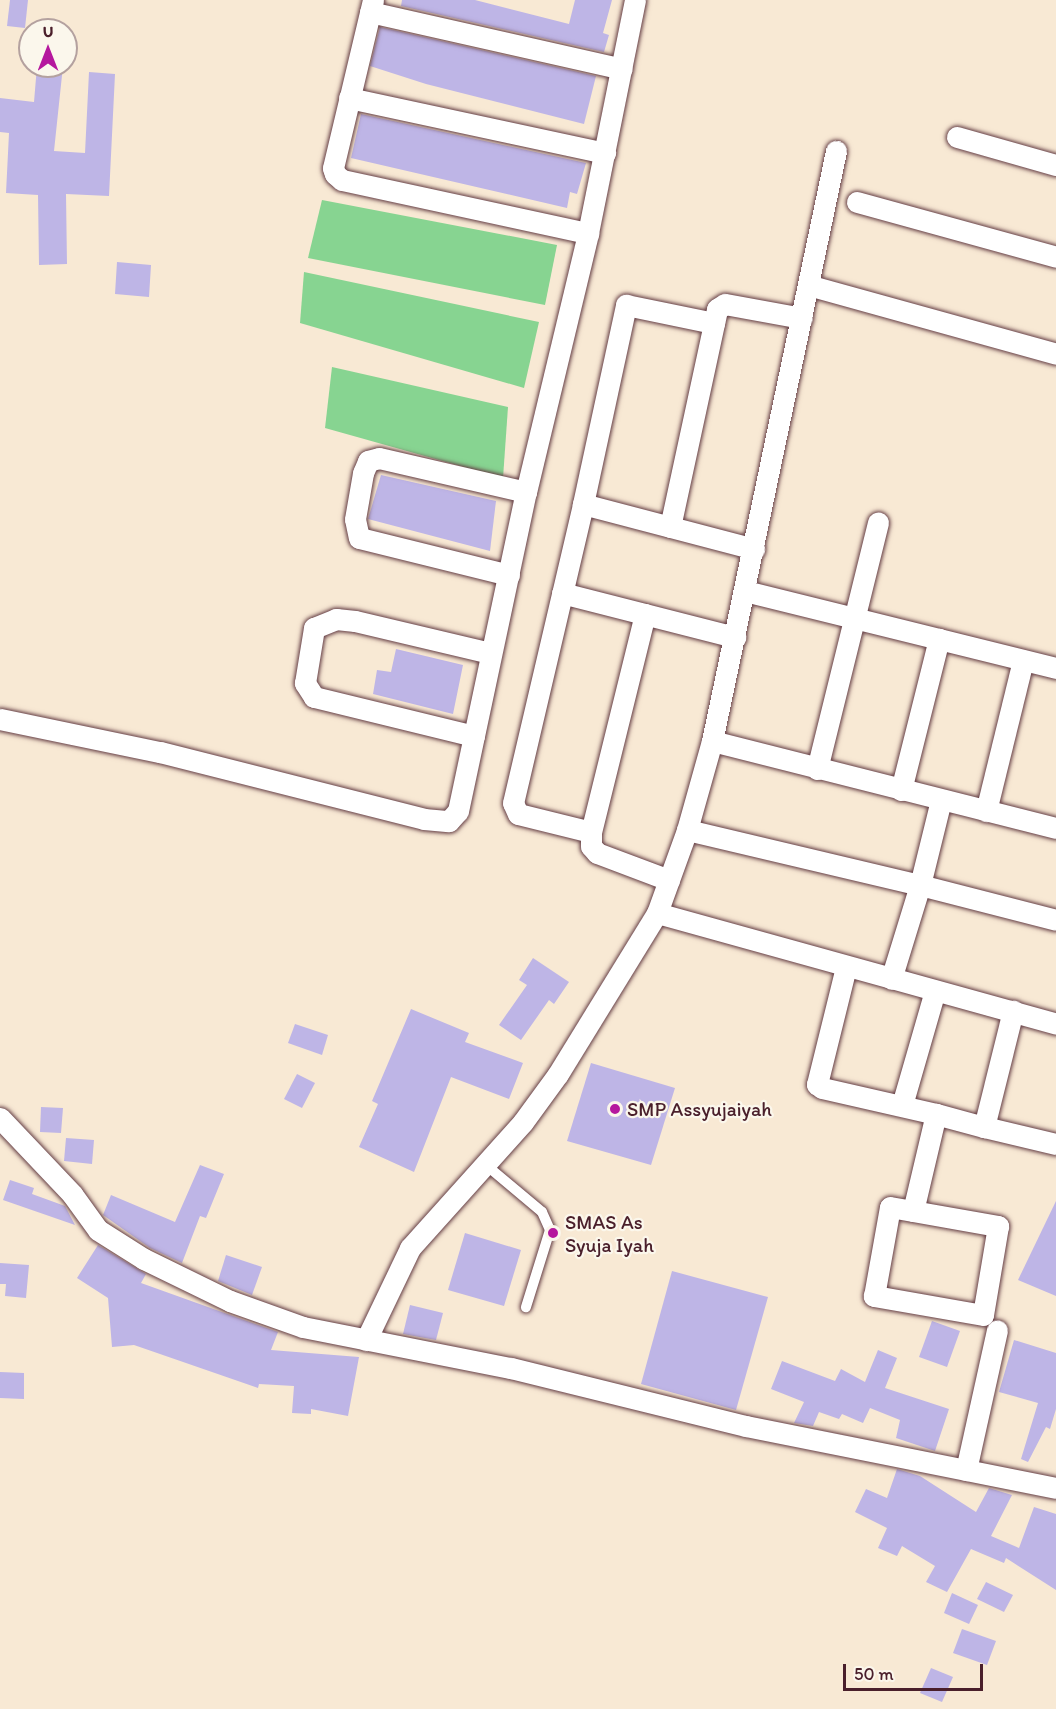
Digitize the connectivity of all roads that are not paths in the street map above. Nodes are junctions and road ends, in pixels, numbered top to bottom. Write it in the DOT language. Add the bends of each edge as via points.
graph roads {
  1 [pos="635,0"];
  2 [pos="371,6"];
  3 [pos="622,69"];
  4 [pos="349,98"];
  5 [pos="957,137"];
  6 [pos="836,151"];
  7 [pos="605,153"];
  8 [pos="1056,165"];
  9 [pos="857,202"];
  10 [pos="588,233"];
  11 [pos="1056,256"];
  12 [pos="808,285"];
  13 [pos="802,318"];
  14 [pos="714,324"];
  15 [pos="1056,354"];
  16 [pos="526,492"];
  17 [pos="583,504"];
  18 [pos="878,522"];
  19 [pos="670,527"];
  20 [pos="754,549"];
  21 [pos="509,575"];
  22 [pos="745,591"];
  23 [pos="562,593"];
  24 [pos="645,614"];
  25 [pos="854,618"];
  26 [pos="735,637"];
  27 [pos="939,639"];
  28 [pos="490,653"];
  29 [pos="1023,660"];
  30 [pos="1056,668"];
  31 [pos="0,718"];
  32 [pos="474,736"];
  33 [pos="711,741"];
  34 [pos="817,769"];
  35 [pos="901,790"];
  36 [pos="941,800"];
  37 [pos="986,811"];
  38 [pos="1056,828"];
  39 [pos="687,830"];
  40 [pos="591,832"];
  41 [pos="669,880"];
  42 [pos="920,885"];
  43 [pos="657,913"];
  44 [pos="1056,920"];
  45 [pos="846,967"];
  46 [pos="891,979"];
  47 [pos="934,991"];
  48 [pos="1013,1011"];
  49 [pos="1056,1024"];
  50 [pos="902,1105"];
  51 [pos="936,1114"];
  52 [pos="0,1118"];
  53 [pos="984,1127"];
  54 [pos="1056,1144"];
  55 [pos="486,1166"];
  56 [pos="914,1211"];
  57 [pos="526,1307"];
  58 [pos="997,1330"];
  59 [pos="366,1340"];
  60 [pos="966,1470"];
  61 [pos="1056,1488"];
  1 -- 3 [label="street"];
  2 -- 3 [label="street"];
  2 -- 4 [label="street"];
  3 -- 7 [label="street"];
  4 -- 7 [label="street"];
  4 -- 10 [label="street" via="333,168 342,180"];
  5 -- 8 [label="street"];
  6 -- 12 [label="street"];
  7 -- 10 [label="street"];
  9 -- 11 [label="street"];
  10 -- 16 [label="street"];
  12 -- 13 [label="street"];
  12 -- 15 [label="street"];
  13 -- 14 [label="street" via="725,304 717,309"];
  13 -- 20 [label="street"];
  14 -- 17 [label="street" via="626,305"];
  14 -- 19 [label="street"];
  16 -- 21 [label="street"];
  16 -- 21 [label="street" via="378,458 368,461 363,473 355,519 359,538"];
  17 -- 19 [label="street"];
  17 -- 23 [label="street"];
  18 -- 25 [label="street"];
  19 -- 20 [label="street"];
  20 -- 22 [label="street"];
  21 -- 28 [label="street"];
  22 -- 25 [label="street"];
  22 -- 26 [label="street"];
  23 -- 24 [label="street"];
  23 -- 40 [label="street" via="513,803 518,814"];
  24 -- 26 [label="street"];
  24 -- 40 [label="street"];
  25 -- 27 [label="street"];
  25 -- 34 [label="street"];
  26 -- 33 [label="street"];
  27 -- 29 [label="street"];
  27 -- 35 [label="street"];
  28 -- 32 [label="street"];
  28 -- 32 [label="street" via="355,621 336,619 314,628 305,683 314,697"];
  29 -- 30 [label="street"];
  29 -- 37 [label="street"];
  31 -- 32 [label="street" via="160,752 315,794 449,821 463,797"];
  33 -- 34 [label="street"];
  33 -- 39 [label="street"];
  34 -- 35 [label="street"];
  35 -- 36 [label="street"];
  36 -- 37 [label="street"];
  36 -- 42 [label="street"];
  37 -- 38 [label="street"];
  39 -- 41 [label="street"];
  39 -- 42 [label="street"];
  40 -- 41 [label="street" via="591,846 597,853"];
  41 -- 43 [label="street"];
  42 -- 44 [label="street"];
  42 -- 46 [label="street"];
  43 -- 45 [label="street"];
  43 -- 55 [label="street" via="558,1074"];
  45 -- 46 [label="street"];
  45 -- 50 [label="street" via="816,1084"];
  46 -- 47 [label="street"];
  47 -- 48 [label="street"];
  47 -- 50 [label="street"];
  48 -- 49 [label="street"];
  48 -- 53 [label="street"];
  50 -- 51 [label="street"];
  51 -- 53 [label="street"];
  51 -- 56 [label="street"];
  52 -- 59 [label="street" via="72,1194 99,1230 144,1259 230,1301 303,1327"];
  53 -- 54 [label="street"];
  55 -- 57 [label="lane" via="542,1212 550,1230"];
  55 -- 59 [label="street" via="410,1248"];
  56 -- 56 [label="street" via="998,1226 982,1315 874,1296 890,1207"];
  58 -- 60 [label="street"];
  59 -- 60 [label="street" via="511,1368 746,1426"];
  60 -- 61 [label="street"];
}
